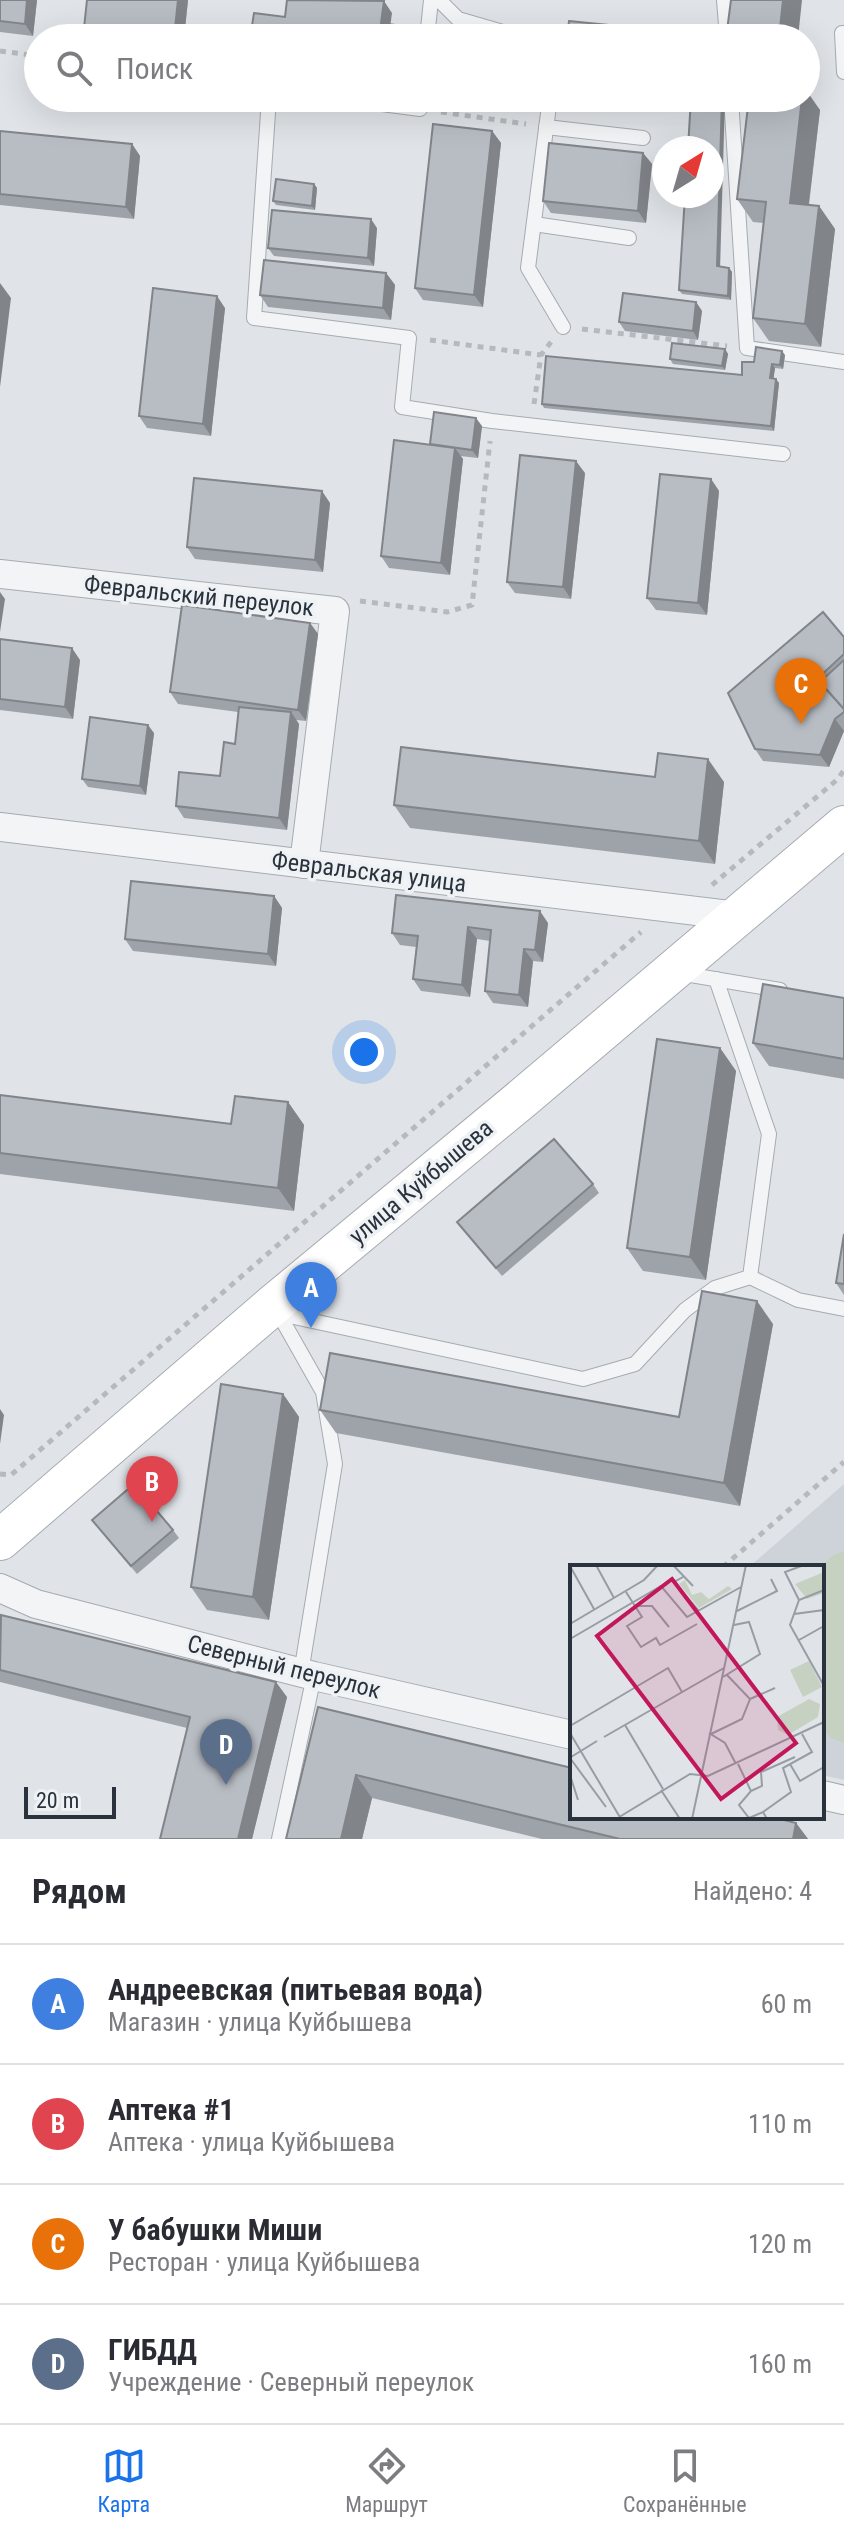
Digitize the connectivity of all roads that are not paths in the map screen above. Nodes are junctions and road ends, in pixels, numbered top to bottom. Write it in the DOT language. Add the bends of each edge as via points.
graph roads {
  1 [pos="431,0"];
  2 [pos="439,0"];
  3 [pos="724,0"];
  4 [pos="428,24"];
  5 [pos="475,24"];
  6 [pos="726,24"];
  7 [pos="844,33"];
  8 [pos="844,72"];
  9 [pos="268,112"];
  10 [pos="548,112"];
  11 [pos="732,112"];
  12 [pos="546,127"];
  13 [pos="643,138"];
  14 [pos="534,224"];
  15 [pos="629,238"];
  16 [pos="563,327"];
  17 [pos="844,362"];
  18 [pos="783,454"];
  19 [pos="0,574"];
  20 [pos="844,826"];
  21 [pos="0,827"];
  22 [pos="304,864"];
  23 [pos="738,916"];
  24 [pos="672,972"];
  25 [pos="716,979"];
  26 [pos="801,993"];
  27 [pos="750,1277"];
  28 [pos="276,1309"];
  29 [pos="844,1309"];
  30 [pos="0,1540"];
  31 [pos="0,1588"];
  32 [pos="308,1674"];
  33 [pos="570,1735"];
  34 [pos="824,1795"];
  35 [pos="844,1800"];
  36 [pos="279,1839"];
  1 -- 4 [label="lane"];
  2 -- 5 [label="lane" via="458,19"];
  3 -- 6 [label="lane"];
  7 -- 8 [label="lane"];
  9 -- 18 [label="lane" via="254,318 409,338 402,407"];
  10 -- 12 [label="lane"];
  11 -- 17 [label="lane" via="747,348"];
  12 -- 13 [label="lane"];
  12 -- 14 [label="lane"];
  14 -- 15 [label="lane"];
  14 -- 16 [label="lane" via="528,268"];
  19 -- 22 [label="street, Февральский переулок" via="335,611"];
  20 -- 23 [label="main road, улица Куйбышева"];
  21 -- 22 [label="street, Февральская улица"];
  22 -- 23 [label="street, Февральская улица"];
  23 -- 24 [label="main road, улица Куйбышева"];
  24 -- 25 [label="lane"];
  24 -- 28 [label="main road, улица Куйбышева"];
  25 -- 26 [label="lane"];
  25 -- 27 [label="lane" via="769,1134"];
  27 -- 28 [label="lane" via="715,1288 685,1310 635,1364 583,1379"];
  27 -- 29 [label="lane" via="798,1300"];
  28 -- 30 [label="main road, улица Куйбышева"];
  28 -- 32 [label="lane" via="323,1392 335,1464"];
  31 -- 32 [label="street, Северный переулок" via="36,1604"];
  32 -- 33 [label="street, Северный переулок"];
  32 -- 36 [label="lane"];
  34 -- 35 [label="street"];
}
